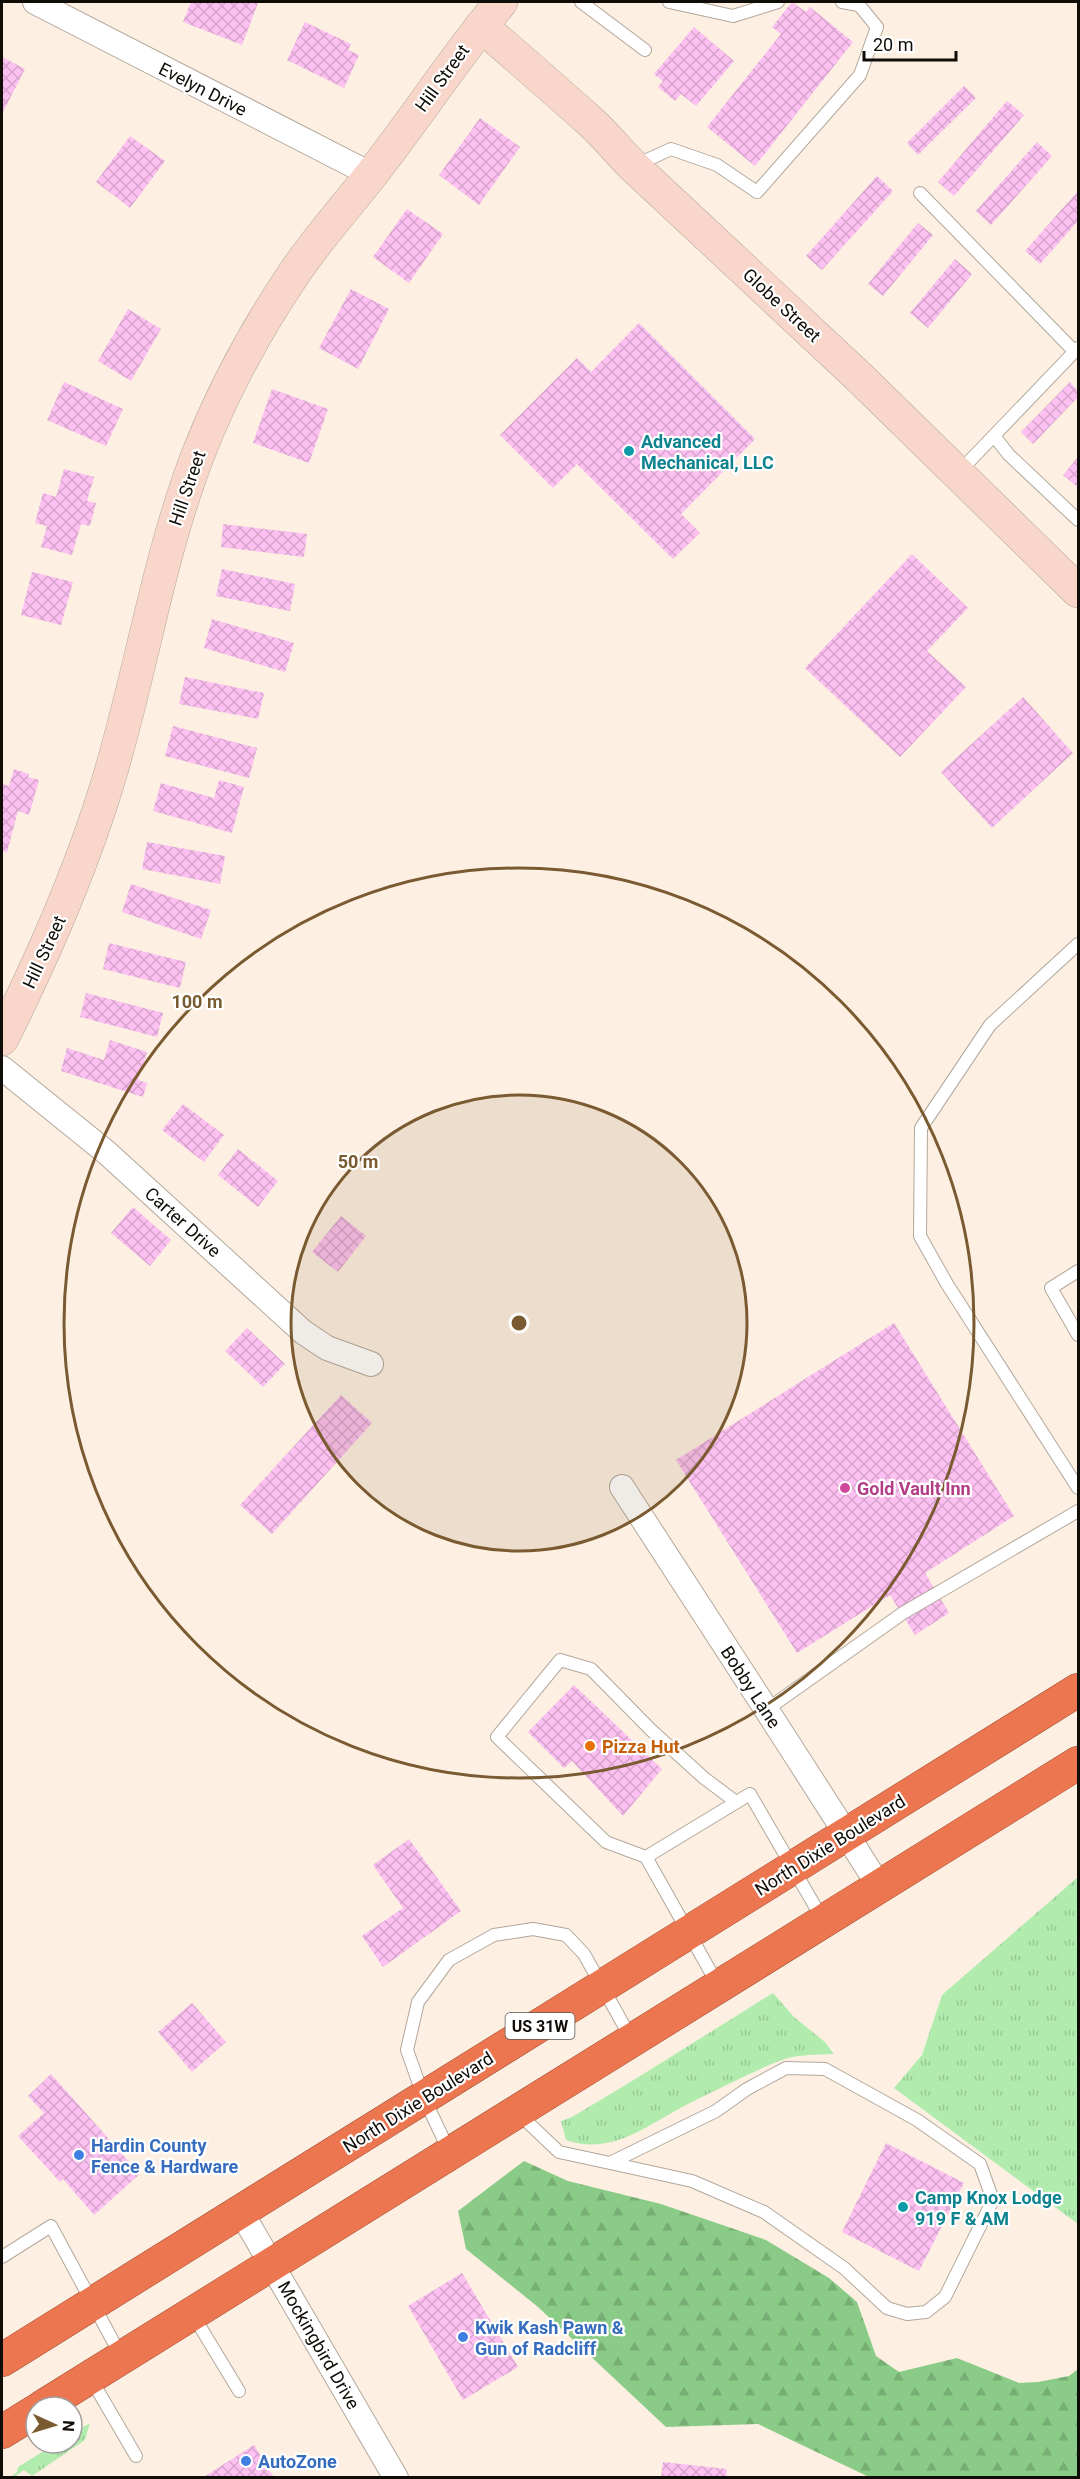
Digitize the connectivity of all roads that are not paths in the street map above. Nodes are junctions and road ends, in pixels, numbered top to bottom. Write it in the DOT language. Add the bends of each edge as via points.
graph roads {
  1 [pos="35,2"];
  2 [pos="581,2"];
  3 [pos="669,2"];
  4 [pos="778,2"];
  5 [pos="842,2"];
  6 [pos="491,14"];
  7 [pos="645,50"];
  8 [pos="633,166"];
  9 [pos="372,175"];
  10 [pos="920,193"];
  11 [pos="1077,350"];
  12 [pos="994,436"];
  13 [pos="959,472"];
  14 [pos="1078,520"];
  15 [pos="1078,591"];
  16 [pos="1078,944"];
  17 [pos="2,1039"];
  18 [pos="2,1068"];
  19 [pos="1078,1272"];
  20 [pos="1078,1335"];
  21 [pos="371,1364"];
  22 [pos="622,1487"];
  23 [pos="1078,1488"];
  24 [pos="1078,1511"];
  25 [pos="1078,1690"];
  26 [pos="766,1710"];
  27 [pos="1078,1763"];
  28 [pos="736,1802"];
  29 [pos="847,1834"];
  30 [pos="646,1857"];
  31 [pos="793,1868"];
  32 [pos="879,1887"];
  33 [pos="823,1922"];
  34 [pos="688,1933"];
  35 [pos="603,1986"];
  36 [pos="719,1986"];
  37 [pos="632,2041"];
  38 [pos="424,2098"];
  39 [pos="518,2113"];
  40 [pos="450,2154"];
  41 [pos="610,2163"];
  42 [pos="241,2212"];
  43 [pos="2,2257"];
  44 [pos="272,2264"];
  45 [pos="92,2304"];
  46 [pos="192,2313"];
  47 [pos="122,2357"];
  48 [pos="2,2360"];
  49 [pos="90,2377"];
  50 [pos="239,2391"];
  51 [pos="61,2395"];
  52 [pos="24,2418"];
  53 [pos="2,2432"];
  54 [pos="136,2456"];
  55 [pos="396,2478"];
  1 -- 9 [label="street, Evelyn Drive"];
  2 -- 7 [label="lane"];
  3 -- 4 [label="lane" via="733,16"];
  5 -- 8 [label="lane" via="859,5 877,27 860,75 757,192 717,165 671,148"];
  6 -- 8 [label="street, Globe Street" via="541,76"];
  6 -- 9 [label="street, Hill Street"];
  8 -- 13 [label="street, Globe Street"];
  9 -- 17 [label="street, Hill Street" via="296,270 227,387 200,450 176,514 107,785 61,914"];
  10 -- 11 [label="lane"];
  11 -- 12 [label="lane"];
  12 -- 13 [label="lane"];
  12 -- 14 [label="lane"];
  13 -- 15 [label="street, Globe Street"];
  16 -- 23 [label="lane" via="990,1026 921,1128 920,1236"];
  18 -- 21 [label="street, Carter Drive" via="105,1152 303,1332 327,1348"];
  19 -- 20 [label="lane" via="1051,1287"];
  22 -- 26 [label="street, Bobby Lane"];
  24 -- 26 [label="lane" via="903,1613"];
  25 -- 29 [label="highway, North Dixie Boulevard / US 31W"];
  26 -- 29 [label="street, Bobby Lane"];
  27 -- 32 [label="highway"];
  28 -- 30 [label="lane"];
  28 -- 30 [label="lane" via="651,1730 591,1669 560,1660 497,1737 606,1842"];
  28 -- 31 [label="lane" via="750,1794"];
  29 -- 31 [label="highway, North Dixie Boulevard / US 31W"];
  29 -- 32 [label="street, Bobby Lane"];
  30 -- 34 [label="lane"];
  31 -- 33 [label="lane"];
  31 -- 34 [label="highway, North Dixie Boulevard / US 31W"];
  32 -- 33 [label="highway"];
  33 -- 36 [label="highway"];
  34 -- 35 [label="highway, North Dixie Boulevard / US 31W"];
  34 -- 36 [label="lane"];
  35 -- 37 [label="lane"];
  35 -- 38 [label="highway, North Dixie Boulevard / US 31W"];
  35 -- 38 [label="lane" via="584,1954 566,1935 533,1929 494,1935 449,1960 418,2002 407,2050"];
  36 -- 37 [label="highway"];
  37 -- 39 [label="highway"];
  38 -- 40 [label="lane"];
  38 -- 42 [label="highway, North Dixie Boulevard / US 31W"];
  39 -- 40 [label="highway"];
  39 -- 41 [label="lane" via="559,2152"];
  40 -- 44 [label="highway"];
  41 -- 41 [label="lane" via="716,2111 786,2068 825,2068 917,2120 980,2164 993,2200 945,2297 926,2312 907,2314 887,2308 844,2268 764,2212 692,2181"];
  42 -- 44 [label="street, Mockingbird Drive"];
  42 -- 45 [label="highway, North Dixie Boulevard / US 31W"];
  43 -- 45 [label="lane" via="51,2226"];
  44 -- 46 [label="highway"];
  44 -- 55 [label="street, Mockingbird Drive"];
  45 -- 47 [label="lane"];
  45 -- 48 [label="highway, North Dixie Boulevard / US 31W"];
  46 -- 47 [label="highway"];
  46 -- 50 [label="lane"];
  47 -- 49 [label="highway"];
  49 -- 51 [label="highway"];
  49 -- 54 [label="lane"];
  52 -- 53 [label="highway"];
}
